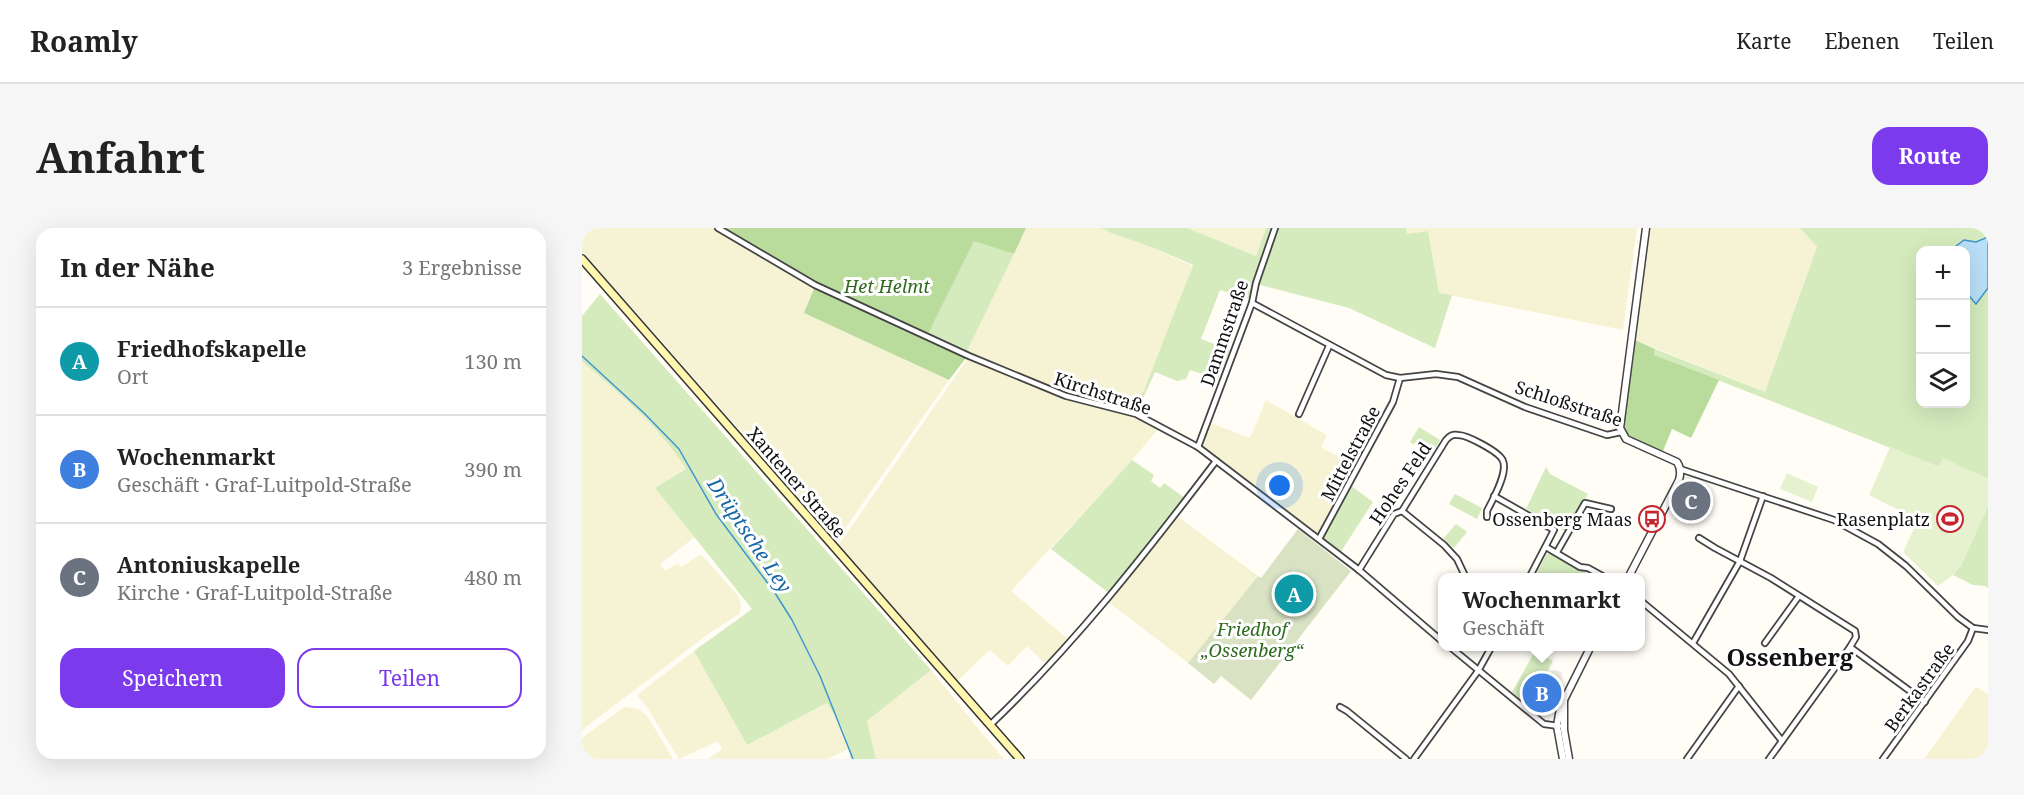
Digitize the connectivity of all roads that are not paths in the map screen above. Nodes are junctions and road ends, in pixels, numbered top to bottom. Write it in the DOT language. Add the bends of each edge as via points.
graph roads {
  1 [pos="718,228"];
  2 [pos="1275,228"];
  3 [pos="1646,228"];
  4 [pos="582,259"];
  5 [pos="1252,303"];
  6 [pos="1329,346"];
  7 [pos="1400,378"];
  8 [pos="1299,414"];
  9 [pos="1621,432"];
  10 [pos="1198,447"];
  11 [pos="1216,461"];
  12 [pos="1680,469"];
  13 [pos="1494,496"];
  14 [pos="1763,496"];
  15 [pos="1611,509"];
  16 [pos="1402,511"];
  17 [pos="1487,517"];
  18 [pos="1699,538"];
  19 [pos="1319,539"];
  20 [pos="1546,546"];
  21 [pos="1557,552"];
  22 [pos="1740,561"];
  23 [pos="1359,570"];
  24 [pos="1464,573"];
  25 [pos="1532,573"];
  26 [pos="1597,573"];
  27 [pos="1631,573"];
  28 [pos="1799,596"];
  29 [pos="1645,604"];
  30 [pos="1973,628"];
  31 [pos="1988,630"];
  32 [pos="1438,638"];
  33 [pos="1693,644"];
  34 [pos="1765,644"];
  35 [pos="1850,647"];
  36 [pos="1455,651"];
  37 [pos="1489,651"];
  38 [pos="1588,651"];
  39 [pos="1478,671"];
  40 [pos="1739,686"];
  41 [pos="1925,702"];
  42 [pos="1340,707"];
  43 [pos="990,725"];
  44 [pos="1560,726"];
  45 [pos="1782,741"];
  46 [pos="1020,759"];
  47 [pos="1406,759"];
  48 [pos="1414,759"];
  49 [pos="1563,759"];
  50 [pos="1569,759"];
  51 [pos="1687,759"];
  52 [pos="1769,759"];
  53 [pos="1883,759"];
  1 -- 10 [label="street, Kirchstraße" via="815,285 969,356 1066,396 1136,414"];
  2 -- 5 [label="street, Dammstraße"];
  3 -- 9 [label="street"];
  4 -- 43 [label="main road, Xantener Straße"];
  5 -- 6 [label="street, Schloßstraße"];
  5 -- 10 [label="street, Dammstraße"];
  6 -- 7 [label="street, Schloßstraße" via="1386,375"];
  6 -- 8 [label="street"];
  7 -- 9 [label="street, Schloßstraße" via="1436,374 1458,377 1525,407 1607,435"];
  7 -- 19 [label="street, Mittelstraße" via="1393,402"];
  9 -- 12 [label="street, Schloßstraße" via="1630,442 1674,460"];
  10 -- 11 [label="street, Kirchstraße"];
  11 -- 19 [label="street, Kirchstraße"];
  11 -- 43 [label="street" via="1084,626"];
  12 -- 14 [label="street, Schloßstraße"];
  12 -- 27 [label="street" via="1679,480"];
  13 -- 16 [label="street, Hohes Feld" via="1504,470 1503,459 1467,437 1451,435"];
  13 -- 17 [label="street, Hohes Feld"];
  13 -- 20 [label="street" via="1554,530"];
  14 -- 22 [label="street"];
  14 -- 30 [label="street, Schloßstraße" via="1834,520 1878,544"];
  15 -- 21 [label="street" via="1585,503"];
  16 -- 23 [label="street, Hohes Feld" via="1395,514"];
  16 -- 24 [label="street" via="1444,545"];
  18 -- 22 [label="street"];
  19 -- 23 [label="street, Kirchstraße"];
  20 -- 21 [label="street"];
  20 -- 25 [label="street"];
  21 -- 26 [label="street"];
  22 -- 28 [label="street"];
  22 -- 33 [label="street"];
  23 -- 32 [label="street, Kirchstraße"];
  28 -- 34 [label="street"];
  28 -- 35 [label="street" via="1855,631"];
  29 -- 33 [label="street"];
  30 -- 31 [label="street"];
  30 -- 41 [label="street, Berkastraße"];
  33 -- 40 [label="street"];
  35 -- 41 [label="street"];
  35 -- 45 [label="street"];
  36 -- 39 [label="street"];
  37 -- 39 [label="street"];
  38 -- 44 [label="street" via="1564,696"];
  39 -- 44 [label="street" via="1544,724"];
  39 -- 48 [label="street"];
  40 -- 45 [label="street"];
  40 -- 51 [label="street"];
  41 -- 53 [label="street, Berkastraße"];
  42 -- 47 [label="street"];
  43 -- 46 [label="main road, Xantener Straße"];
  44 -- 49 [label="street"];
  44 -- 50 [label="street"];
  45 -- 52 [label="street"];
}
